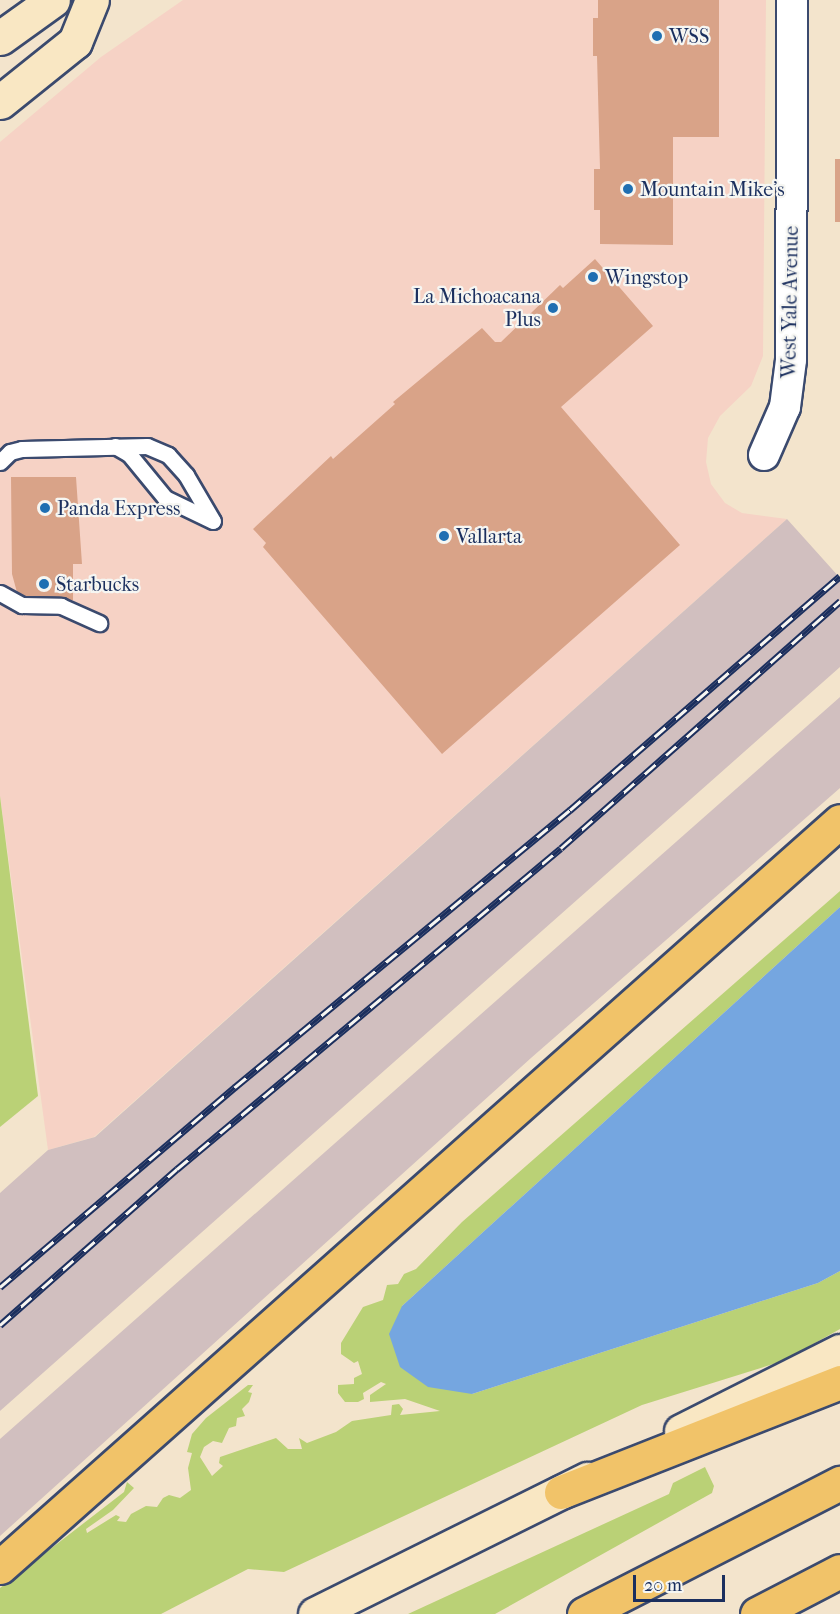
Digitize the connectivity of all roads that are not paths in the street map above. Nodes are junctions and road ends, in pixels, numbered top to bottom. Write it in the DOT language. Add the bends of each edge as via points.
graph roads {
  1 [pos="53,0"];
  2 [pos="92,0"];
  3 [pos="792,0"];
  4 [pos="0,38"];
  5 [pos="0,102"];
  6 [pos="110,445"];
  7 [pos="764,455"];
  8 [pos="0,462"];
  9 [pos="0,593"];
  10 [pos="99,623"];
  11 [pos="840,821"];
  12 [pos="840,1351"];
  13 [pos="840,1382"];
  14 [pos="840,1483"];
  15 [pos="561,1492"];
  16 [pos="0,1567"];
  17 [pos="840,1571"];
  18 [pos="326,1607"];
  19 [pos="290,1614"];
  20 [pos="584,1614"];
  21 [pos="757,1614"];
  1 -- 4 [label="main road"];
  2 -- 5 [label="main road" via="75,42"];
  3 -- 7 [label="street, West Yale Avenue" via="791,360 785,407"];
  6 -- 6 [label="lane" via="147,446 168,455 186,475 213,521 165,498 129,454"];
  6 -- 8 [label="lane" via="22,449 10,452"];
  9 -- 10 [label="lane" via="22,605 61,606"];
  11 -- 16 [label="highway"];
  12 -- 15 [label="main road"];
  13 -- 15 [label="highway"];
  14 -- 20 [label="highway"];
  15 -- 18 [label="main road"];
  17 -- 21 [label="highway"];
  18 -- 19 [label="main road"];
}
